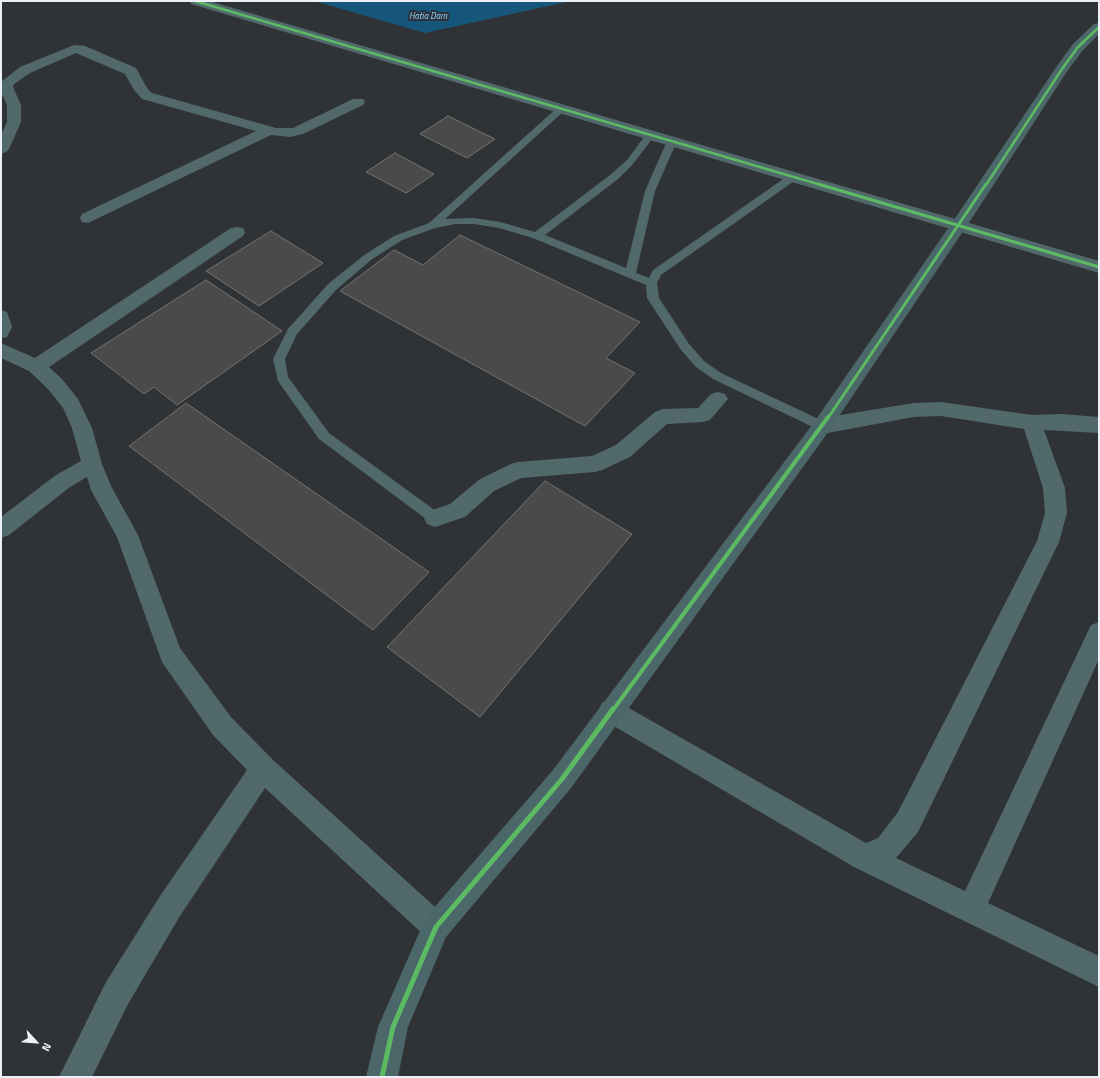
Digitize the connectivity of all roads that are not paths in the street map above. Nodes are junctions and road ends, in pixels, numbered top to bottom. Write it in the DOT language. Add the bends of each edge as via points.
graph roads {
  1 [pos="195,1"];
  2 [pos="1099,27"];
  3 [pos="358,102"];
  4 [pos="561,109"];
  5 [pos="7,127"];
  6 [pos="270,130"];
  7 [pos="650,135"];
  8 [pos="672,141"];
  9 [pos="1,149"];
  10 [pos="793,177"];
  11 [pos="88,218"];
  12 [pos="433,225"];
  13 [pos="958,226"];
  14 [pos="237,232"];
  15 [pos="536,236"];
  16 [pos="1099,267"];
  17 [pos="630,274"];
  18 [pos="651,283"];
  19 [pos="1,316"];
  20 [pos="1,332"];
  21 [pos="1,350"];
  22 [pos="36,366"];
  23 [pos="718,399"];
  24 [pos="1032,422"];
  25 [pos="1099,425"];
  26 [pos="822,426"];
  27 [pos="92,464"];
  28 [pos="435,518"];
  29 [pos="1,529"];
  30 [pos="1099,632"];
  31 [pos="612,710"];
  32 [pos="263,768"];
  33 [pos="864,857"];
  34 [pos="971,909"];
  35 [pos="436,927"];
  36 [pos="1099,972"];
  37 [pos="75,1077"];
  38 [pos="382,1077"];
  1 -- 4 [label="street"];
  2 -- 13 [label="street" via="1078,47 1062,69"];
  3 -- 6 [label="street" via="298,131 284,134"];
  4 -- 7 [label="street"];
  4 -- 12 [label="lane"];
  5 -- 6 [label="street" via="14,106 6,87 8,82 25,70 66,51 77,49 131,71 147,96"];
  5 -- 9 [label="street"];
  6 -- 11 [label="street"];
  7 -- 8 [label="street"];
  7 -- 15 [label="lane" via="630,162"];
  8 -- 10 [label="street"];
  8 -- 17 [label="lane" via="650,191"];
  10 -- 13 [label="street"];
  10 -- 18 [label="lane" via="657,273"];
  12 -- 15 [label="lane" via="474,221 500,225"];
  12 -- 28 [label="lane" via="392,242 367,258 332,287 292,332 279,359 282,378 324,436"];
  13 -- 16 [label="street"];
  13 -- 26 [label="street"];
  14 -- 22 [label="street"];
  15 -- 17 [label="lane"];
  17 -- 18 [label="lane"];
  18 -- 26 [label="lane" via="653,298 685,347 700,364 717,376"];
  19 -- 20 [label="street"];
  21 -- 22 [label="street"];
  22 -- 27 [label="street" via="71,404 82,428"];
  23 -- 28 [label="street" via="703,415 662,417 623,451 595,464 518,470 487,485 457,511"];
  24 -- 25 [label="street"];
  24 -- 26 [label="street" via="941,409 914,410"];
  24 -- 33 [label="street" via="1054,488 1056,512 1048,542 908,822 887,848"];
  26 -- 31 [label="street"];
  27 -- 29 [label="street" via="58,485"];
  27 -- 32 [label="street" via="102,490 127,535 170,654 222,726"];
  30 -- 34 [label="street"];
  31 -- 33 [label="street"];
  31 -- 35 [label="street" via="562,779"];
  32 -- 35 [label="street"];
  32 -- 37 [label="street" via="170,906 121,986"];
  33 -- 34 [label="street"];
  34 -- 36 [label="street"];
  35 -- 38 [label="street" via="393,1027"];
}
